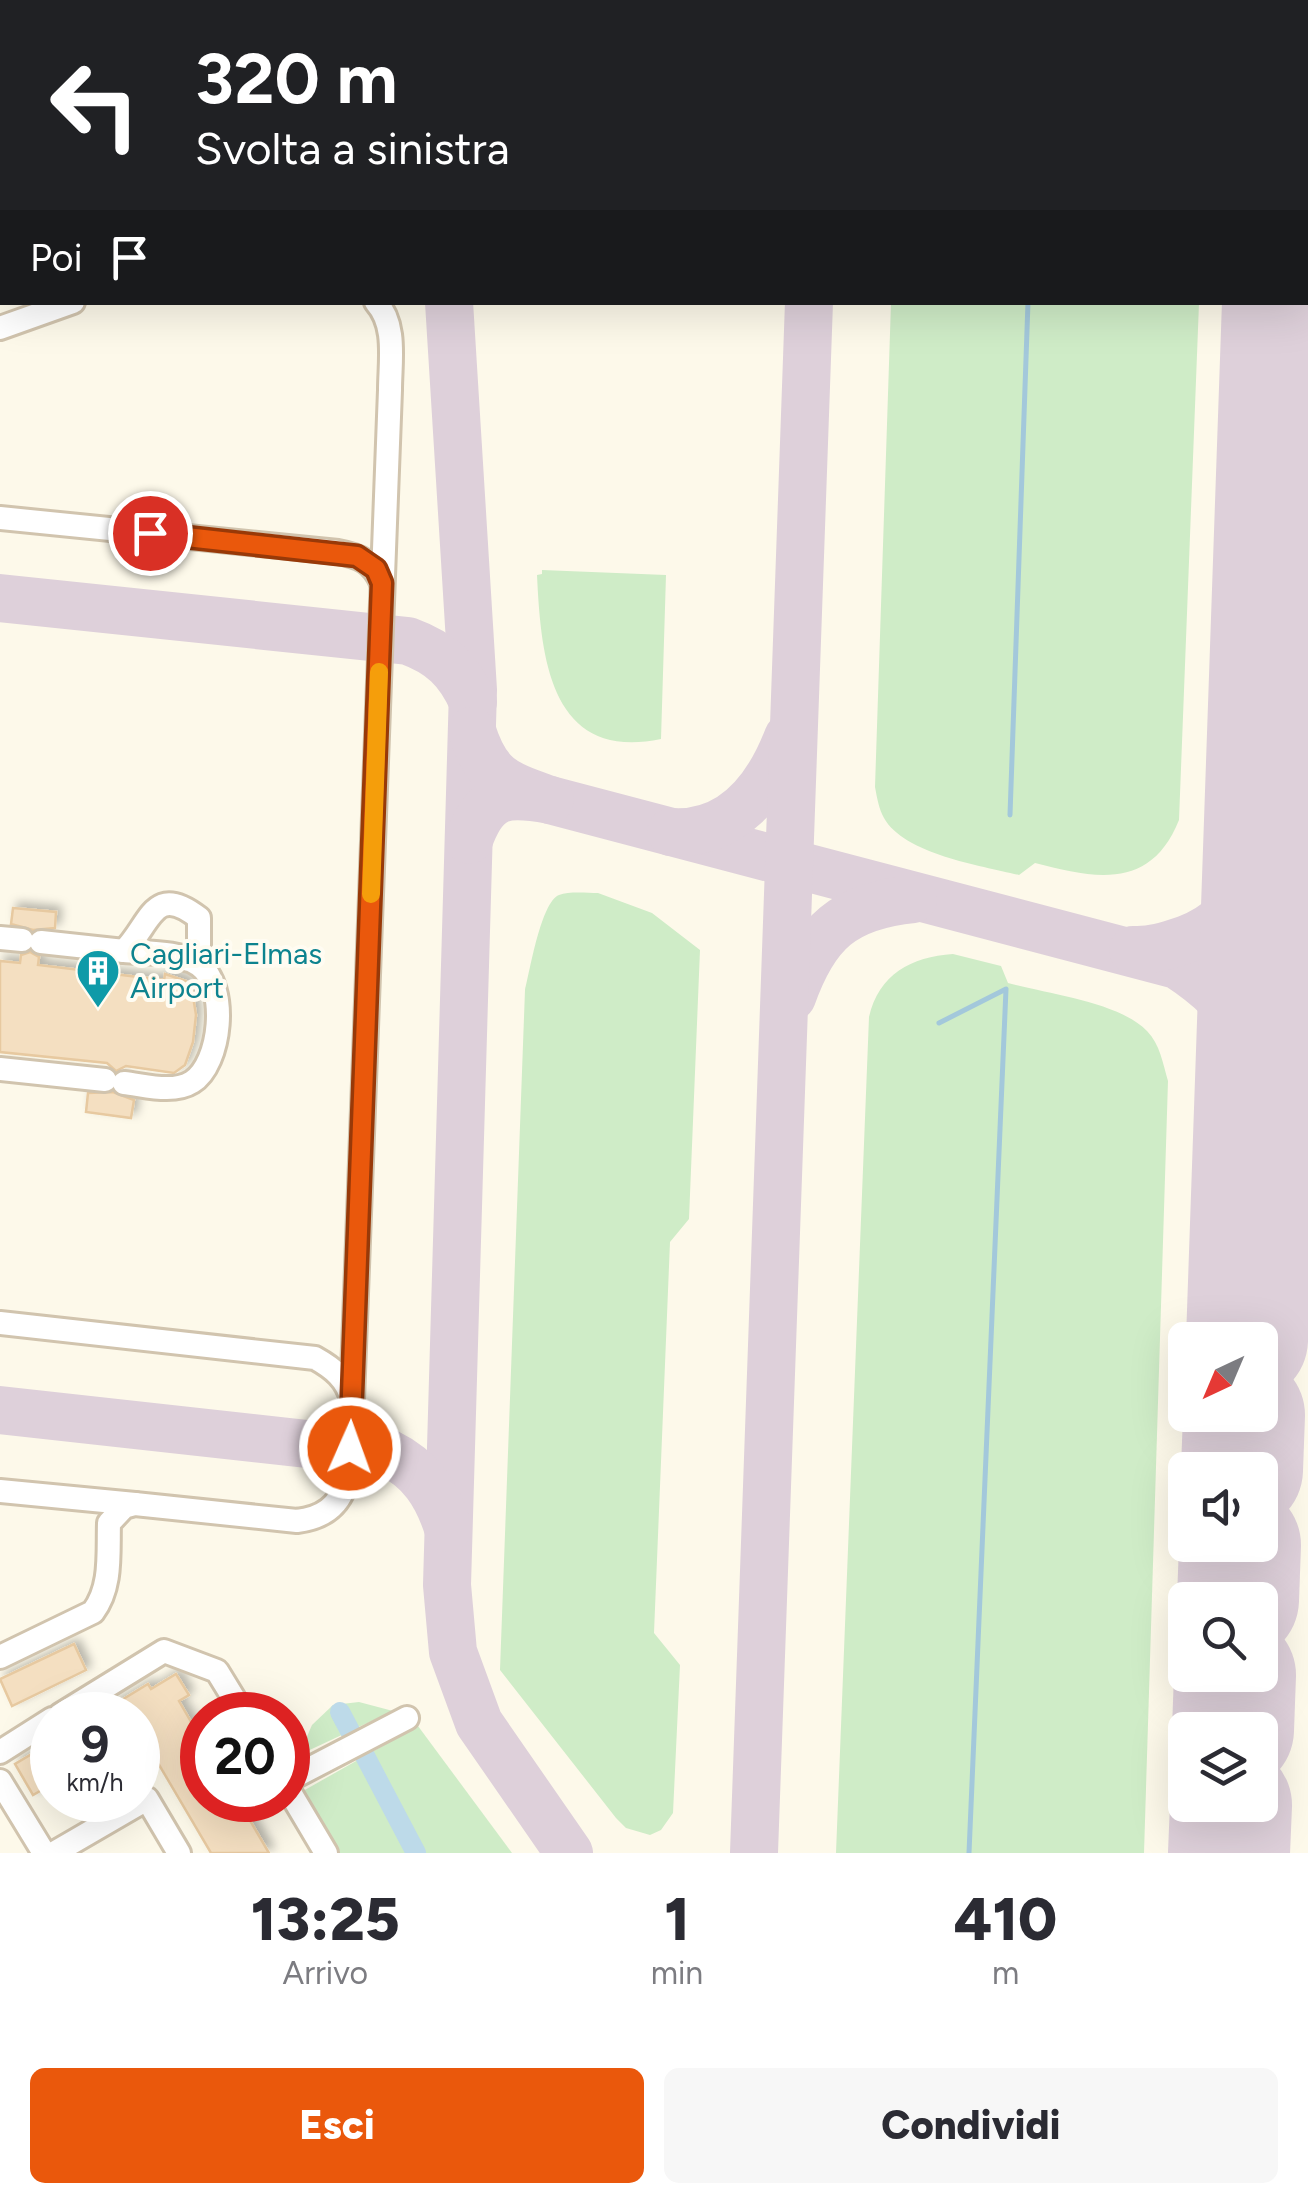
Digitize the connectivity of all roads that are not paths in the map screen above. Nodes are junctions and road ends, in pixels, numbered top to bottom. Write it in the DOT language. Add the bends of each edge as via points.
graph roads {
  1 [pos="65,305"];
  2 [pos="378,305"];
  3 [pos="0,328"];
  4 [pos="0,518"];
  5 [pos="385,524"];
  6 [pos="338,552"];
  7 [pos="382,583"];
  8 [pos="21,940"];
  9 [pos="124,951"];
  10 [pos="188,960"];
  11 [pos="0,1068"];
  12 [pos="0,1323"];
  13 [pos="355,1323"];
  14 [pos="315,1358"];
  15 [pos="352,1400"];
  16 [pos="0,1491"];
  17 [pos="90,1500"];
  18 [pos="135,1504"];
  19 [pos="110,1523"];
  20 [pos="0,1657"];
  21 [pos="97,1692"];
  22 [pos="230,1692"];
  23 [pos="408,1718"];
  24 [pos="30,1729"];
  25 [pos="4,1740"];
  26 [pos="310,1769"];
  27 [pos="0,1781"];
  28 [pos="308,1822"];
  29 [pos="44,1853"];
  30 [pos="54,1853"];
  31 [pos="179,1853"];
  32 [pos="326,1853"];
  1 -- 3 [label="lane"];
  2 -- 5 [label="lane" via="390,330"];
  4 -- 6 [label="lane"];
  5 -- 6 [label="lane" via="356,550"];
  5 -- 7 [label="lane"];
  6 -- 7 [label="lane" via="368,562"];
  7 -- 13 [label="lane"];
  8 -- 9 [label="lane"];
  9 -- 10 [label="lane"];
  9 -- 10 [label="lane" via="155,907 167,903 199,918 199,945"];
  10 -- 11 [label="lane" via="210,976 219,994 213,1053 189,1084 176,1088"];
  12 -- 14 [label="lane"];
  13 -- 14 [label="lane" via="336,1348"];
  13 -- 15 [label="lane"];
  14 -- 15 [label="lane" via="342,1377"];
  15 -- 18 [label="lane" via="346,1482 323,1514 297,1521"];
  16 -- 17 [label="lane"];
  17 -- 18 [label="lane"];
  17 -- 19 [label="lane"];
  18 -- 19 [label="lane"];
  19 -- 20 [label="lane" via="108,1579 93,1612"];
  21 -- 22 [label="lane" via="164,1651 217,1671"];
  23 -- 26 [label="lane"];
  24 -- 25 [label="lane"];
  27 -- 29 [label="lane"];
  28 -- 32 [label="lane"];
  30 -- 31 [label="lane" via="147,1799"];
}
